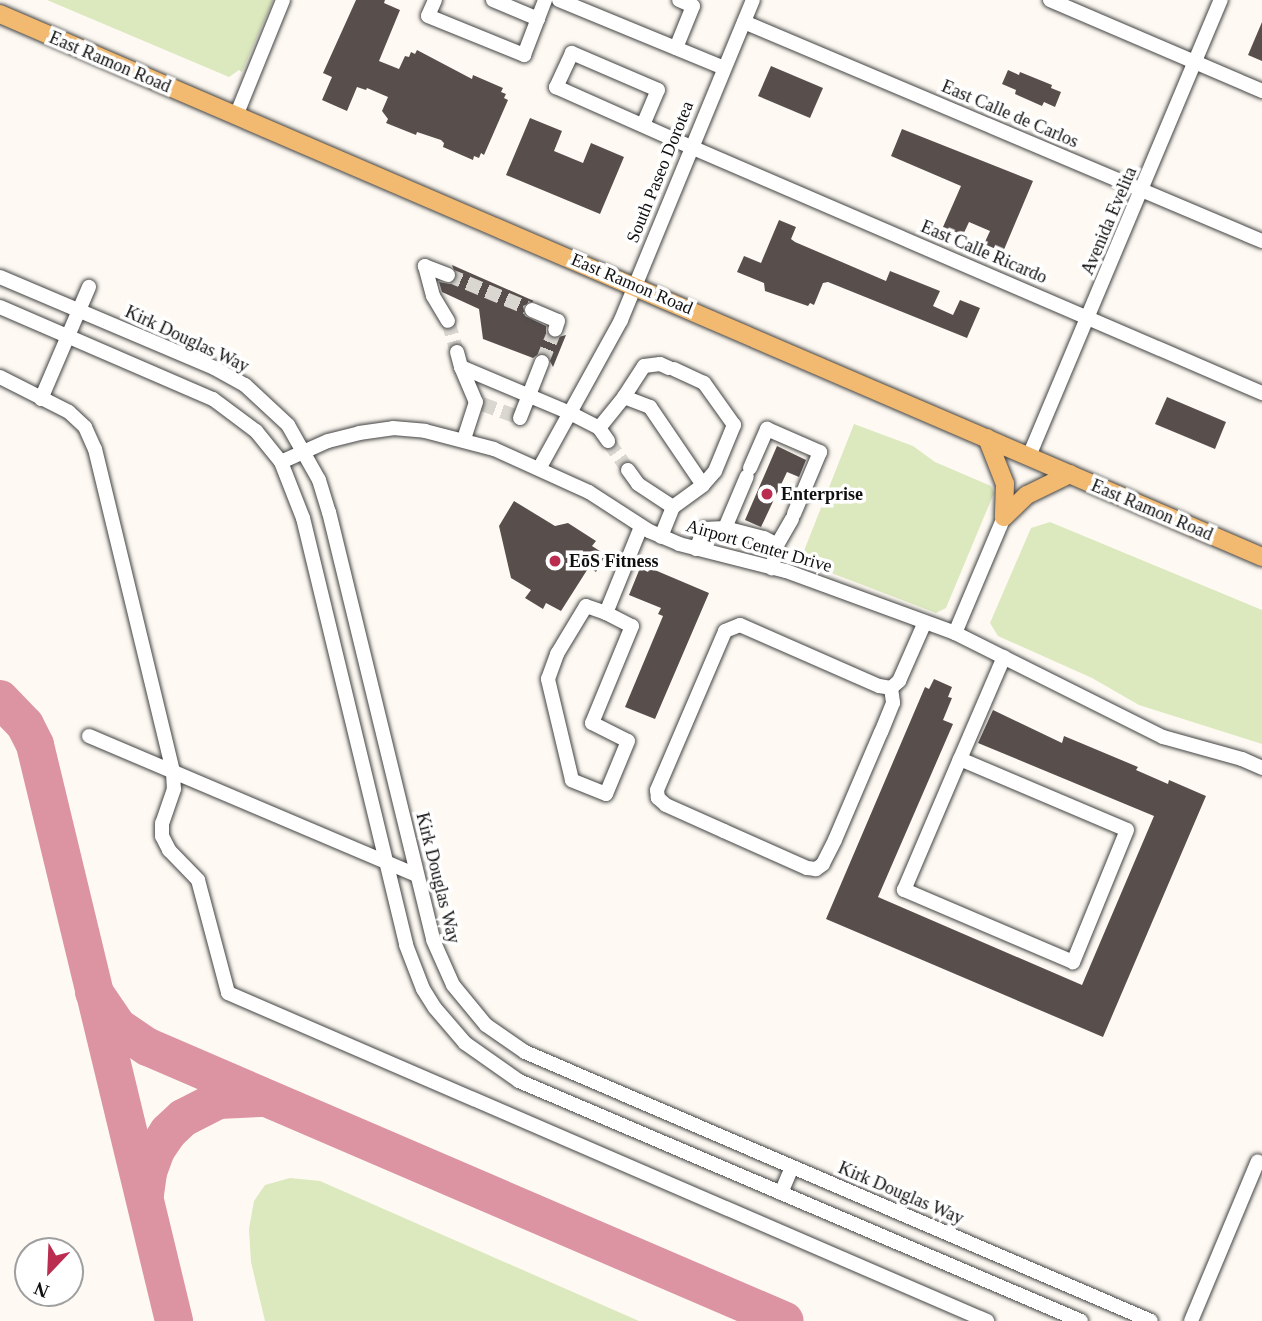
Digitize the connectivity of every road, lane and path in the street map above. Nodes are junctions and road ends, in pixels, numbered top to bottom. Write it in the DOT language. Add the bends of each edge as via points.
graph roads {
  1 [pos="283,0"];
  2 [pos="435,0"];
  3 [pos="493,0"];
  4 [pos="545,0"];
  5 [pos="559,0"];
  6 [pos="679,0"];
  7 [pos="753,0"];
  8 [pos="1051,0"];
  9 [pos="1221,0"];
  10 [pos="0,14"];
  11 [pos="538,19"];
  12 [pos="744,22"];
  13 [pos="676,48"];
  14 [pos="1195,63"];
  15 [pos="724,68"];
  16 [pos="1262,91"];
  17 [pos="236,116"];
  18 [pos="643,125"];
  19 [pos="691,147"];
  20 [pos="1143,191"];
  21 [pos="1262,241"];
  22 [pos="448,275"];
  23 [pos="0,277"];
  24 [pos="635,285"];
  25 [pos="89,287"];
  26 [pos="0,307"];
  27 [pos="532,310"];
  28 [pos="79,311"];
  29 [pos="1088,318"];
  30 [pos="448,321"];
  31 [pos="555,330"];
  32 [pos="68,336"];
  33 [pos="457,352"];
  34 [pos="542,362"];
  35 [pos="461,367"];
  36 [pos="0,377"];
  37 [pos="1262,393"];
  38 [pos="529,394"];
  39 [pos="624,397"];
  40 [pos="41,400"];
  41 [pos="570,413"];
  42 [pos="520,418"];
  43 [pos="599,428"];
  44 [pos="987,438"];
  45 [pos="464,439"];
  46 [pos="608,441"];
  47 [pos="304,451"];
  48 [pos="1029,456"];
  49 [pos="281,462"];
  50 [pos="540,467"];
  51 [pos="628,470"];
  52 [pos="1070,474"];
  53 [pos="703,485"];
  54 [pos="673,507"];
  55 [pos="1004,517"];
  56 [pos="641,527"];
  57 [pos="725,528"];
  58 [pos="661,537"];
  59 [pos="777,545"];
  60 [pos="696,549"];
  61 [pos="1262,557"];
  62 [pos="772,568"];
  63 [pos="606,613"];
  64 [pos="925,622"];
  65 [pos="955,633"];
  66 [pos="1004,657"];
  67 [pos="891,688"];
  68 [pos="89,736"];
  69 [pos="960,759"];
  70 [pos="1262,768"];
  71 [pos="173,772"];
  72 [pos="386,862"];
  73 [pos="417,876"];
  74 [pos="1258,1161"];
  75 [pos="792,1167"];
  76 [pos="781,1193"];
  77 [pos="987,1321"];
  78 [pos="1081,1321"];
  79 [pos="1151,1321"];
  80 [pos="1191,1321"];
  1 -- 17 [label="street"];
  2 -- 11 [label="street" via="428,16 524,55"];
  3 -- 11 [label="street"];
  4 -- 11 [label="street"];
  5 -- 13 [label="street"];
  6 -- 13 [label="street" via="694,6"];
  7 -- 12 [label="street, South Paseo Dorotea"];
  8 -- 14 [label="street"];
  9 -- 14 [label="street, Avenida Evelita"];
  10 -- 17 [label="main road, East Ramon Road"];
  12 -- 15 [label="street, South Paseo Dorotea"];
  12 -- 20 [label="street, East Calle de Carlos"];
  13 -- 15 [label="street"];
  14 -- 16 [label="street"];
  14 -- 20 [label="street, Avenida Evelita"];
  15 -- 19 [label="street, South Paseo Dorotea"];
  17 -- 24 [label="main road, East Ramon Road"];
  18 -- 18 [label="street, East Calle Ricardo" via="556,87 572,53 658,90"];
  18 -- 19 [label="street, East Calle Ricardo"];
  19 -- 24 [label="street, South Paseo Dorotea"];
  19 -- 29 [label="street, East Calle Ricardo"];
  20 -- 21 [label="street, East Calle de Carlos"];
  20 -- 29 [label="street, Avenida Evelita"];
  22 -- 30 [label="street" via="425,266 433,296"];
  23 -- 28 [label="street, Kirk Douglas Way"];
  24 -- 41 [label="street, South Paseo Dorotea"];
  24 -- 44 [label="main road, East Ramon Road"];
  25 -- 28 [label="street"];
  26 -- 32 [label="street"];
  27 -- 31 [label="street" via="558,321"];
  28 -- 32 [label="street"];
  28 -- 47 [label="street, Kirk Douglas Way" via="214,368 245,386 288,425"];
  29 -- 37 [label="street, East Calle Ricardo"];
  29 -- 48 [label="street, Avenida Evelita"];
  32 -- 40 [label="street"];
  32 -- 49 [label="street" via="213,399 256,431"];
  33 -- 35 [label="street"];
  34 -- 38 [label="street"];
  35 -- 38 [label="street"];
  35 -- 45 [label="street" via="479,403"];
  36 -- 40 [label="street"];
  38 -- 41 [label="street"];
  38 -- 42 [label="street"];
  39 -- 43 [label="street"];
  39 -- 53 [label="street" via="650,407"];
  39 -- 53 [label="street" via="644,366 660,364 704,383 734,425 715,471"];
  40 -- 71 [label="street" via="69,412 85,427 95,449"];
  41 -- 43 [label="street"];
  41 -- 50 [label="street, South Paseo Dorotea"];
  43 -- 46 [label="street"];
  44 -- 48 [label="main road, East Ramon Road"];
  44 -- 55 [label="main road" via="1005,484"];
  45 -- 47 [label="street, Airport Center Drive" via="393,428 359,433"];
  45 -- 50 [label="street, Airport Center Drive"];
  47 -- 49 [label="street, Airport Center Drive"];
  47 -- 73 [label="street, Kirk Douglas Way" via="329,512"];
  48 -- 52 [label="main road, East Ramon Road"];
  49 -- 72 [label="street" via="303,518"];
  50 -- 56 [label="street, Airport Center Drive" via="589,492"];
  51 -- 54 [label="street" via="638,484"];
  52 -- 55 [label="main road" via="1027,495"];
  52 -- 61 [label="main road, East Ramon Road"];
  53 -- 54 [label="street"];
  54 -- 58 [label="street"];
  55 -- 65 [label="street"];
  56 -- 58 [label="street, Airport Center Drive"];
  56 -- 63 [label="street"];
  57 -- 59 [label="street"];
  57 -- 59 [label="street" via="767,429 820,452"];
  57 -- 60 [label="street" via="704,529"];
  58 -- 60 [label="street, Airport Center Drive"];
  59 -- 62 [label="street"];
  60 -- 62 [label="street, Airport Center Drive"];
  62 -- 64 [label="street, Airport Center Drive"];
  63 -- 63 [label="street" via="586,606 557,654 548,679 572,780 606,794 628,741 592,723 632,626"];
  64 -- 65 [label="street, Airport Center Drive"];
  64 -- 67 [label="street" via="899,681"];
  65 -- 66 [label="street, Airport Center Drive"];
  66 -- 69 [label="street"];
  66 -- 70 [label="street, Airport Center Drive" via="1163,737"];
  67 -- 67 [label="street" via="733,626 725,631 701,683 657,790 658,798 816,869 835,840 881,732 893,703"];
  68 -- 71 [label="street"];
  69 -- 69 [label="street" via="904,890 1073,962 1127,830"];
  71 -- 72 [label="street"];
  71 -- 77 [label="street" via="174,789 162,836 198,880 223,983 234,998"];
  72 -- 73 [label="street"];
  72 -- 76 [label="street" via="406,945 423,989 450,1027 482,1058 519,1081"];
  73 -- 75 [label="street, Kirk Douglas Way" via="440,962 469,1008 486,1025 525,1052"];
  74 -- 80 [label="street"];
  75 -- 76 [label="street"];
  75 -- 79 [label="street, Kirk Douglas Way"];
  76 -- 78 [label="street"];
}
